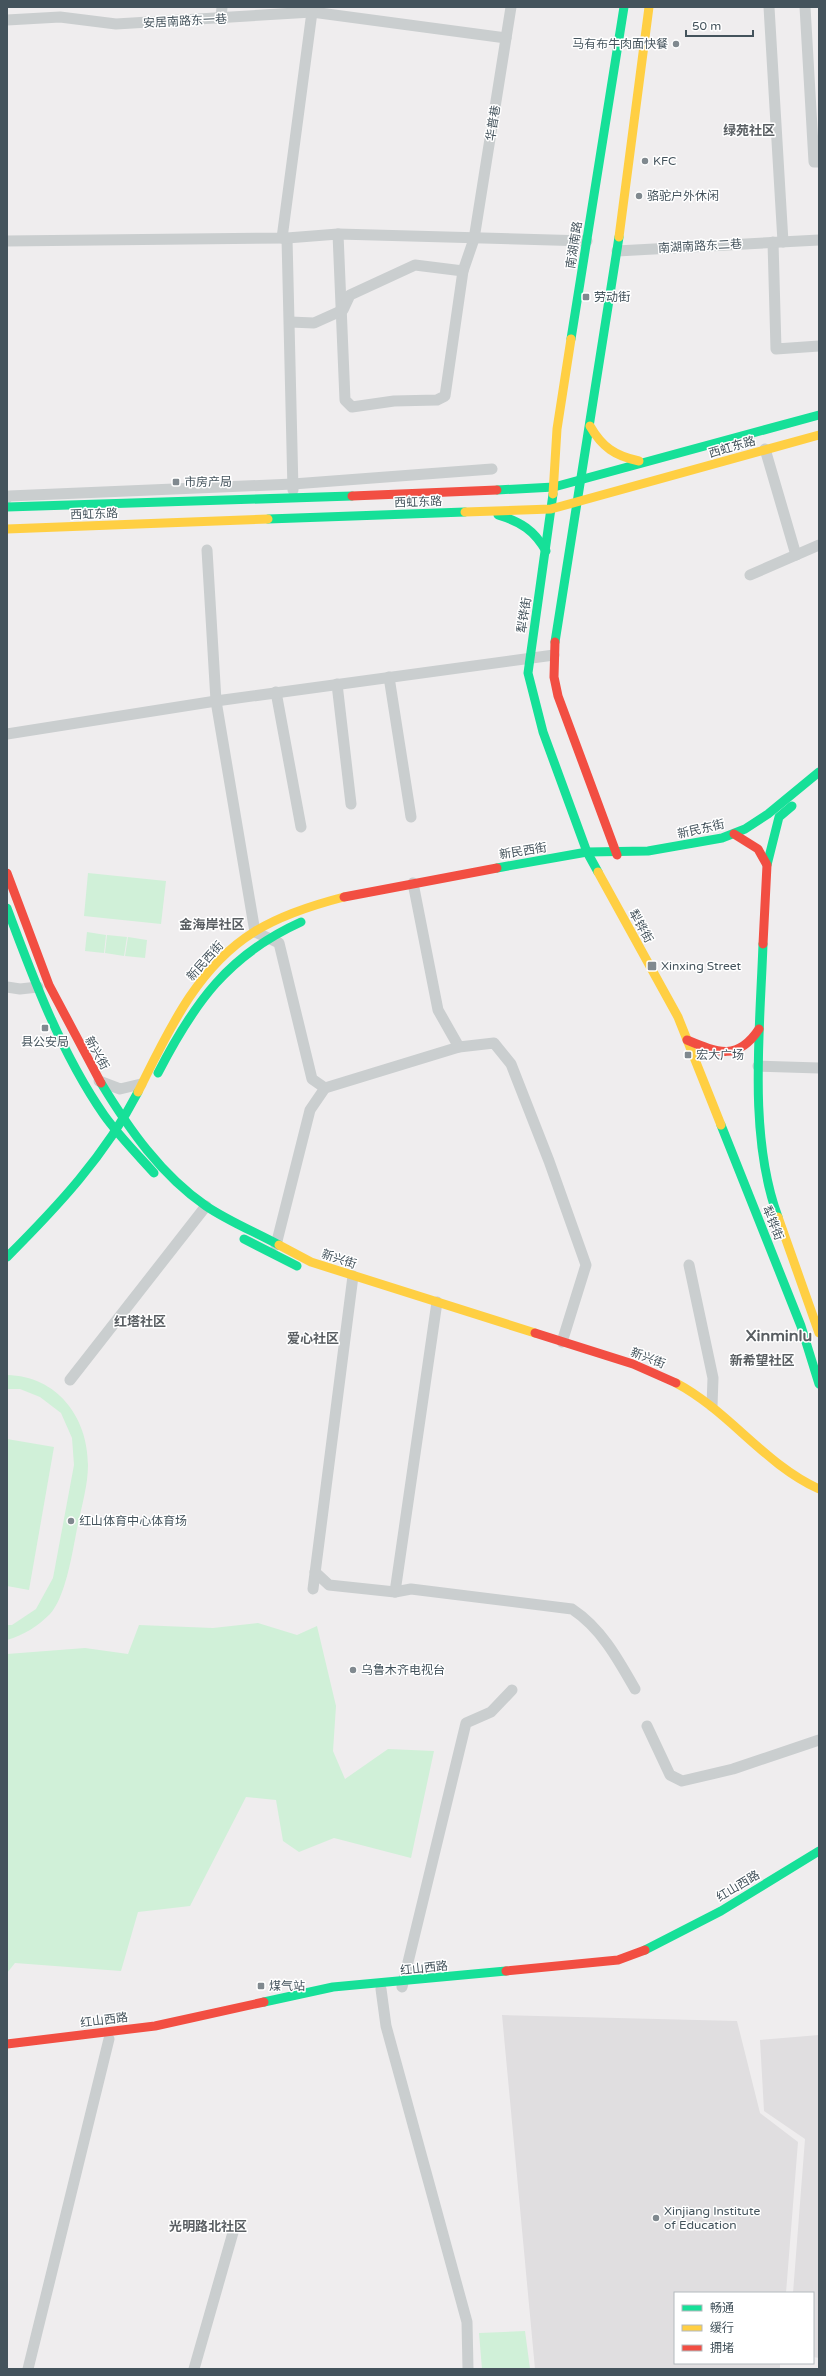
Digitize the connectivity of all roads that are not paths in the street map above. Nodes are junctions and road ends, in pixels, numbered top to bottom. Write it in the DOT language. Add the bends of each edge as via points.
graph roads {
  1 [pos="222,7"];
  2 [pos="511,7"];
  3 [pos="624,7"];
  4 [pos="649,7"];
  5 [pos="769,7"];
  6 [pos="805,7"];
  7 [pos="312,12"];
  8 [pos="221,19"];
  9 [pos="7,20"];
  10 [pos="506,38"];
  11 [pos="817,162"];
  12 [pos="338,234"];
  13 [pos="284,238"];
  14 [pos="474,239"];
  15 [pos="819,240"];
  16 [pos="7,241"];
  17 [pos="587,241"];
  18 [pos="778,242"];
  19 [pos="617,251"];
  20 [pos="463,271"];
  21 [pos="343,310"];
  22 [pos="290,322"];
  23 [pos="819,346"];
  24 [pos="819,415"];
  25 [pos="590,426"];
  26 [pos="819,435"];
  27 [pos="765,450"];
  28 [pos="646,462"];
  29 [pos="492,469"];
  30 [pos="582,480"];
  31 [pos="293,484"];
  32 [pos="554,488"];
  33 [pos="7,498"];
  34 [pos="293,499"];
  35 [pos="578,503"];
  36 [pos="7,507"];
  37 [pos="551,509"];
  38 [pos="484,511"];
  39 [pos="7,529"];
  40 [pos="819,545"];
  41 [pos="207,550"];
  42 [pos="546,551"];
  43 [pos="796,555"];
  44 [pos="750,575"];
  45 [pos="554,655"];
  46 [pos="530,658"];
  47 [pos="389,677"];
  48 [pos="337,684"];
  49 [pos="276,692"];
  50 [pos="216,701"];
  51 [pos="7,734"];
  52 [pos="819,772"];
  53 [pos="819,782"];
  54 [pos="351,804"];
  55 [pos="411,817"];
  56 [pos="301,827"];
  57 [pos="734,834"];
  58 [pos="587,852"];
  59 [pos="617,855"];
  60 [pos="767,865"];
  61 [pos="545,869"];
  62 [pos="7,873"];
  63 [pos="414,887"];
  64 [pos="7,908"];
  65 [pos="328,911"];
  66 [pos="313,917"];
  67 [pos="255,932"];
  68 [pos="267,938"];
  69 [pos="38,986"];
  70 [pos="7,987"];
  71 [pos="760,1028"];
  72 [pos="687,1040"];
  73 [pos="459,1047"];
  74 [pos="758,1066"];
  75 [pos="819,1068"];
  76 [pos="99,1081"];
  77 [pos="141,1084"];
  78 [pos="325,1088"];
  79 [pos="126,1123"];
  80 [pos="119,1134"];
  81 [pos="204,1210"];
  82 [pos="276,1245"];
  83 [pos="9,1261"];
  84 [pos="689,1265"];
  85 [pos="353,1280"];
  86 [pos="436,1306"];
  87 [pos="819,1333"];
  88 [pos="562,1342"];
  89 [pos="70,1380"];
  90 [pos="819,1384"];
  91 [pos="712,1406"];
  92 [pos="794,1487"];
  93 [pos="819,1489"];
  94 [pos="809,1495"];
  95 [pos="819,1499"];
  96 [pos="315,1572"];
  97 [pos="313,1590"];
  98 [pos="395,1592"];
  99 [pos="634,1689"];
  100 [pos="512,1690"];
  101 [pos="646,1726"];
  102 [pos="819,1740"];
  103 [pos="819,1851"];
  104 [pos="819,1860"];
  105 [pos="402,1984"];
  106 [pos="381,1989"];
  107 [pos="109,2039"];
  108 [pos="7,2044"];
  109 [pos="7,2052"];
  110 [pos="234,2229"];
  111 [pos="28,2369"];
  112 [pos="194,2369"];
  113 [pos="468,2369"];
  1 -- 8 [label="street"];
  2 -- 10 [label="street, 华普巷"];
  3 -- 17 [label="main road, 南湖南路"];
  4 -- 19 [label="main road"];
  5 -- 18 [label="street" via="773,42"];
  6 -- 11 [label="street"];
  7 -- 8 [label="street, 安居南路东一巷"];
  7 -- 10 [label="street, 安居南路东一巷"];
  7 -- 13 [label="street"];
  8 -- 9 [label="street, 安居南路东一巷" via="116,24 60,17"];
  10 -- 14 [label="street, 华普巷"];
  12 -- 13 [label="street"];
  12 -- 14 [label="street"];
  12 -- 21 [label="street"];
  13 -- 16 [label="street"];
  13 -- 22 [label="street"];
  14 -- 17 [label="street"];
  14 -- 20 [label="street, 华普巷"];
  15 -- 18 [label="street, 南湖南路东二巷"];
  17 -- 32 [label="main road, 南湖南路" via="557,429"];
  18 -- 19 [label="street, 南湖南路东二巷"];
  18 -- 23 [label="street" via="776,349"];
  19 -- 25 [label="main road"];
  20 -- 21 [label="street" via="415,265 350,295"];
  20 -- 21 [label="street, 华普巷" via="445,396 437,400 394,401 352,407 345,400"];
  21 -- 22 [label="street" via="314,323"];
  22 -- 31 [label="street"];
  24 -- 28 [label="main road, 西虹东路"];
  25 -- 28 [label="main road" via="598,442 618,457"];
  25 -- 30 [label="main road"];
  26 -- 27 [label="main road, 西虹东路"];
  27 -- 35 [label="main road, 西虹东路"];
  27 -- 43 [label="street"];
  28 -- 30 [label="main road, 西虹东路"];
  29 -- 31 [label="street"];
  30 -- 32 [label="main road, 西虹东路"];
  30 -- 35 [label="main road"];
  31 -- 33 [label="street"];
  31 -- 34 [label="street"];
  32 -- 34 [label="main road, 西虹东路"];
  32 -- 37 [label="main road, 犁铧街"];
  34 -- 36 [label="main road, 西虹东路"];
  35 -- 37 [label="main road, 西虹东路"];
  35 -- 45 [label="main road"];
  37 -- 38 [label="main road, 西虹东路"];
  37 -- 42 [label="main road, 犁铧街"];
  38 -- 39 [label="main road, 西虹东路"];
  38 -- 42 [label="main road" via="519,521 534,530"];
  40 -- 43 [label="street"];
  41 -- 50 [label="street"];
  42 -- 46 [label="main road, 犁铧街"];
  43 -- 44 [label="street"];
  45 -- 46 [label="street"];
  45 -- 59 [label="main road" via="554,677 558,696"];
  46 -- 47 [label="street"];
  46 -- 58 [label="main road, 犁铧街" via="528,673 543,732"];
  47 -- 48 [label="street"];
  47 -- 55 [label="street"];
  48 -- 49 [label="street"];
  48 -- 54 [label="street"];
  49 -- 50 [label="street"];
  49 -- 56 [label="street"];
  50 -- 51 [label="street"];
  50 -- 67 [label="street"];
  52 -- 57 [label="main road, 新民东街" via="769,814"];
  53 -- 60 [label="main road" via="779,817"];
  57 -- 59 [label="main road, 新民东街" via="711,841"];
  57 -- 60 [label="main road" via="754,844 763,853"];
  58 -- 59 [label="main road, 新民西街"];
  58 -- 63 [label="main road, 新民西街"];
  58 -- 72 [label="main road, 犁铧街" via="588,862 678,1017"];
  60 -- 71 [label="main road, 犁铧街"];
  61 -- 63 [label="main road, 新民西街"];
  62 -- 76 [label="main road, 新兴街" via="49,985"];
  63 -- 65 [label="main road, 新民西街"];
  63 -- 67 [label="main road, 新民西街" via="362,892 322,903"];
  63 -- 73 [label="street" via="438,1010"];
  64 -- 69 [label="main road, 新兴街"];
  66 -- 68 [label="main road, 新民西街"];
  67 -- 68 [label="street"];
  67 -- 77 [label="main road, 新民西街" via="233,947 205,976 167,1031"];
  68 -- 78 [label="street" via="279,943 312,1079"];
  68 -- 79 [label="main road, 新民西街" via="247,950 230,966 190,1015"];
  69 -- 70 [label="street" via="20,989"];
  69 -- 80 [label="main road, 新兴街" via="98,1105"];
  71 -- 72 [label="main road" via="752,1042 744,1049 730,1052 706,1048"];
  71 -- 74 [label="main road, 犁铧街"];
  72 -- 90 [label="main road, 犁铧街" via="801,1326"];
  73 -- 78 [label="street"];
  73 -- 88 [label="street" via="494,1043 511,1064 584,1258 586,1266"];
  74 -- 75 [label="street"];
  74 -- 87 [label="main road, 犁铧街" via="762,1146 772,1202"];
  76 -- 77 [label="street" via="120,1089"];
  76 -- 79 [label="main road, 新兴街"];
  77 -- 79 [label="main road, 新民西街"];
  78 -- 82 [label="street" via="310,1110"];
  79 -- 80 [label="main road, 新民西街"];
  79 -- 81 [label="main road, 新兴街" via="163,1170"];
  80 -- 81 [label="main road, 新兴街" via="156,1176"];
  80 -- 83 [label="main road, 新民西街"];
  80 -- 83 [label="main road, 新民西街" via="112,1152 58,1216"];
  81 -- 82 [label="main road, 新兴街"];
  81 -- 85 [label="main road, 新兴街" via="273,1256 312,1272"];
  81 -- 89 [label="street"];
  82 -- 85 [label="main road, 新兴街"];
  84 -- 91 [label="street" via="713,1378"];
  85 -- 86 [label="main road, 新兴街"];
  85 -- 96 [label="street"];
  86 -- 88 [label="main road, 新兴街"];
  86 -- 92 [label="main road, 新兴街" via="630,1371 676,1390"];
  86 -- 98 [label="street"];
  88 -- 91 [label="main road, 新兴街" via="633,1364 679,1383"];
  91 -- 93 [label="main road, 新兴街" via="796,1477"];
  94 -- 95 [label="main road"];
  96 -- 97 [label="street"];
  96 -- 98 [label="street" via="329,1585"];
  98 -- 99 [label="street" via="411,1589 572,1609 587,1619 616,1654"];
  100 -- 105 [label="street" via="491,1712 466,1723"];
  101 -- 102 [label="street" via="670,1775 682,1781 733,1769"];
  103 -- 105 [label="main road, 红山西路" via="699,1924 644,1951 618,1960"];
  104 -- 105 [label="main road, 红山西路" via="704,1930 643,1958 620,1964"];
  105 -- 106 [label="main road, 红山西路"];
  105 -- 108 [label="main road, 红山西路" via="333,1987 155,2026"];
  106 -- 107 [label="main road, 红山西路" via="332,1994 155,2033"];
  106 -- 113 [label="street" via="386,2026 467,2322"];
  107 -- 109 [label="main road, 红山西路"];
  107 -- 111 [label="street"];
  110 -- 112 [label="street"];
}
